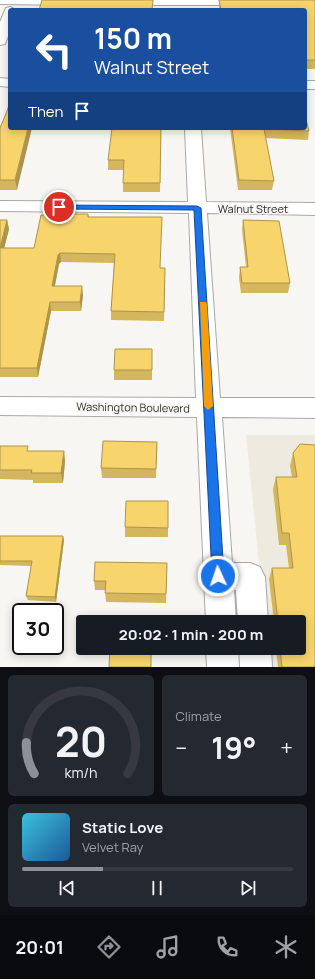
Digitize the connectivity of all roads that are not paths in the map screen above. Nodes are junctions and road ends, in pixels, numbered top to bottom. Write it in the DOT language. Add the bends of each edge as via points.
graph roads {
  1 [pos="0,0"];
  2 [pos="14,0"];
  3 [pos="85,1"];
  4 [pos="109,1"];
  5 [pos="262,1"];
  6 [pos="186,4"];
  7 [pos="8,17"];
  8 [pos="0,41"];
  9 [pos="193,130"];
  10 [pos="0,206"];
  11 [pos="197,208"];
  12 [pos="315,208"];
  13 [pos="0,406"];
  14 [pos="209,408"];
  15 [pos="315,408"];
  16 [pos="218,576"];
  17 [pos="221,615"];
  18 [pos="253,615"];
  19 [pos="222,655"];
  20 [pos="255,655"];
  21 [pos="223,667"];
  22 [pos="256,667"];
  1 -- 2 [label="street"];
  2 -- 3 [label="street"];
  4 -- 6 [label="street"];
  5 -- 6 [label="street"];
  7 -- 8 [label="street"];
  9 -- 11 [label="street"];
  10 -- 11 [label="street, Walnut Street"];
  11 -- 12 [label="street, Walnut Street"];
  11 -- 14 [label="street"];
  13 -- 14 [label="street, Washington Boulevard"];
  14 -- 15 [label="street, Washington Boulevard"];
  14 -- 16 [label="street"];
  16 -- 17 [label="street"];
  16 -- 18 [label="street" via="250,577"];
  19 -- 21 [label="street"];
  20 -- 22 [label="street"];
}
